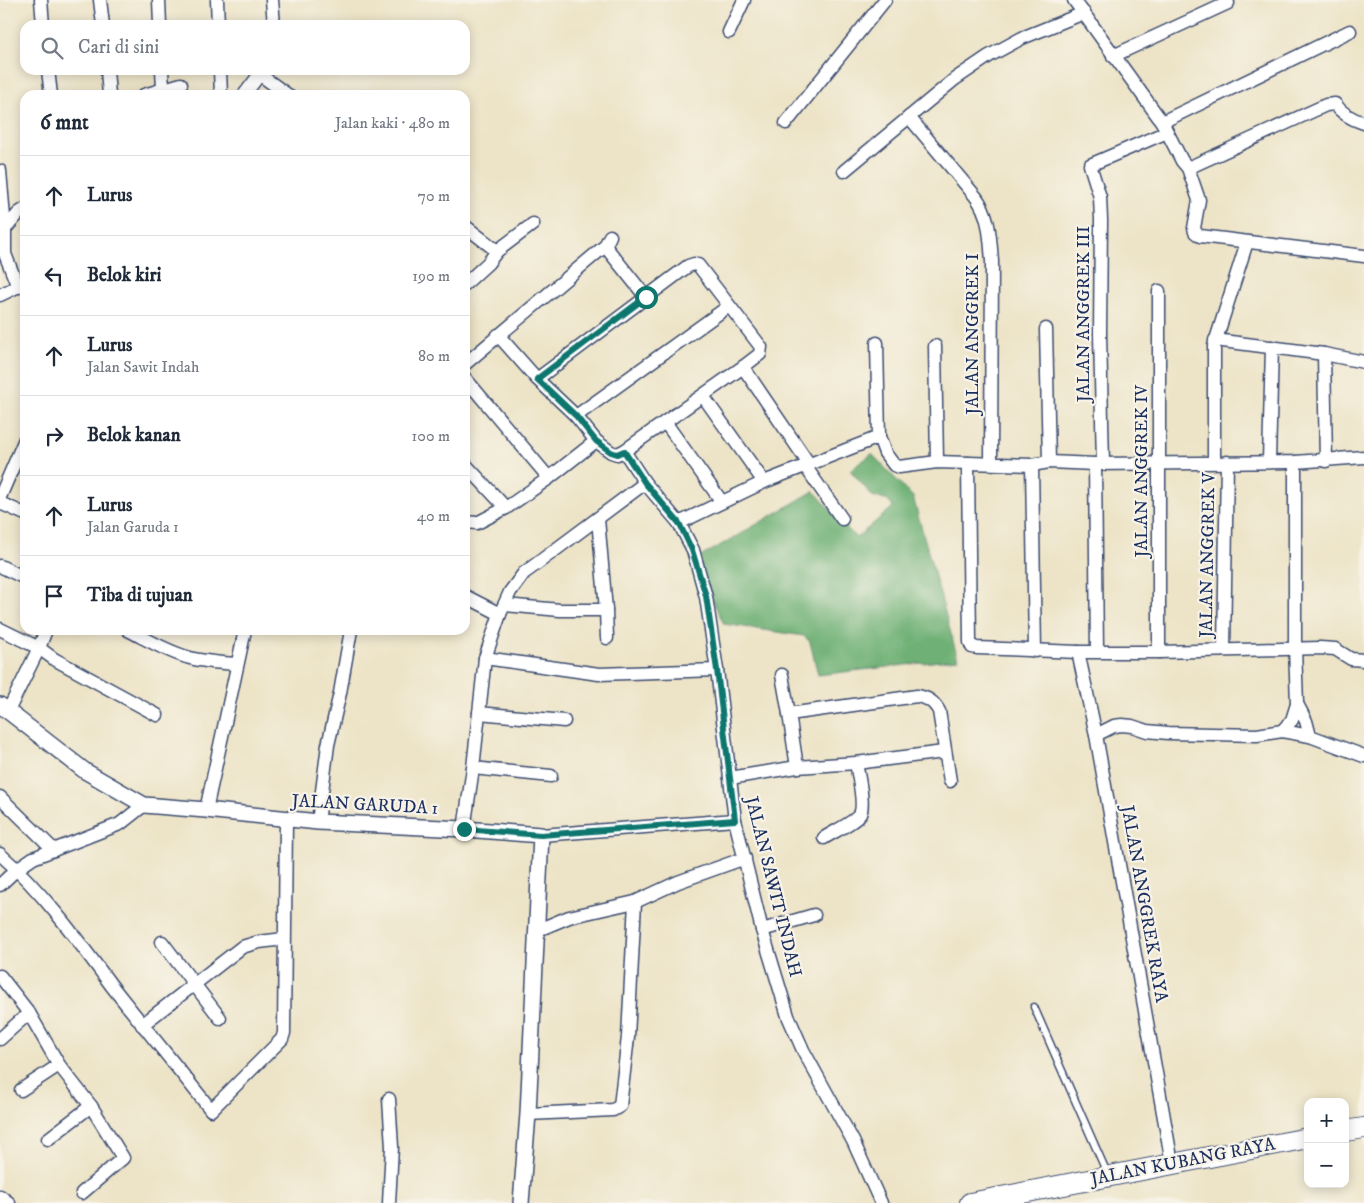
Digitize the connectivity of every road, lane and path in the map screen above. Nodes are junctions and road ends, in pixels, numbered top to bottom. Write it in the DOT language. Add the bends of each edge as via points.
graph roads {
  1 [pos="41,0"];
  2 [pos="100,0"];
  3 [pos="159,0"];
  4 [pos="216,0"];
  5 [pos="272,0"];
  6 [pos="744,0"];
  7 [pos="885,0"];
  8 [pos="1074,0"];
  9 [pos="1228,3"];
  10 [pos="1084,12"];
  11 [pos="43,20"];
  12 [pos="102,20"];
  13 [pos="160,20"];
  14 [pos="218,20"];
  15 [pos="274,20"];
  16 [pos="1350,31"];
  17 [pos="729,32"];
  18 [pos="1113,56"];
  19 [pos="49,75"];
  20 [pos="107,75"];
  21 [pos="162,75"];
  22 [pos="220,75"];
  23 [pos="259,75"];
  24 [pos="265,75"];
  25 [pos="182,84"];
  26 [pos="50,90"];
  27 [pos="109,90"];
  28 [pos="163,90"];
  29 [pos="221,90"];
  30 [pos="248,90"];
  31 [pos="282,90"];
  32 [pos="909,117"];
  33 [pos="1364,122"];
  34 [pos="786,123"];
  35 [pos="1164,127"];
  36 [pos="1188,168"];
  37 [pos="0,171"];
  38 [pos="844,171"];
  39 [pos="20,212"];
  40 [pos="533,224"];
  41 [pos="5,229"];
  42 [pos="470,230"];
  43 [pos="1248,242"];
  44 [pos="497,251"];
  45 [pos="1364,256"];
  46 [pos="470,279"];
  47 [pos="20,281"];
  48 [pos="20,286"];
  49 [pos="1159,291"];
  50 [pos="0,295"];
  51 [pos="646,297"];
  52 [pos="729,306"];
  53 [pos="1046,329"];
  54 [pos="498,335"];
  55 [pos="1216,340"];
  56 [pos="877,343"];
  57 [pos="935,346"];
  58 [pos="1272,348"];
  59 [pos="1324,354"];
  60 [pos="470,360"];
  61 [pos="1364,362"];
  62 [pos="743,367"];
  63 [pos="537,379"];
  64 [pos="470,384"];
  65 [pos="703,396"];
  66 [pos="576,416"];
  67 [pos="665,422"];
  68 [pos="879,437"];
  69 [pos="596,441"];
  70 [pos="624,451"];
  71 [pos="20,454"];
  72 [pos="1364,457"];
  73 [pos="1268,461"];
  74 [pos="1326,461"];
  75 [pos="937,462"];
  76 [pos="991,462"];
  77 [pos="1049,462"];
  78 [pos="1221,462"];
  79 [pos="1295,462"];
  80 [pos="968,463"];
  81 [pos="1032,464"];
  82 [pos="1099,464"];
  83 [pos="1159,464"];
  84 [pos="807,465"];
  85 [pos="470,469"];
  86 [pos="549,478"];
  87 [pos="764,482"];
  88 [pos="645,483"];
  89 [pos="0,497"];
  90 [pos="722,502"];
  91 [pos="0,503"];
  92 [pos="506,508"];
  93 [pos="20,512"];
  94 [pos="598,519"];
  95 [pos="842,519"];
  96 [pos="470,523"];
  97 [pos="679,523"];
  98 [pos="0,566"];
  99 [pos="20,576"];
  100 [pos="470,598"];
  101 [pos="502,609"];
  102 [pos="606,610"];
  103 [pos="0,629"];
  104 [pos="44,635"];
  105 [pos="138,635"];
  106 [pos="244,635"];
  107 [pos="350,635"];
  108 [pos="607,638"];
  109 [pos="39,648"];
  110 [pos="1295,648"];
  111 [pos="1224,649"];
  112 [pos="1035,651"];
  113 [pos="1097,651"];
  114 [pos="1078,652"];
  115 [pos="1159,652"];
  116 [pos="485,658"];
  117 [pos="1364,660"];
  118 [pos="237,664"];
  119 [pos="717,670"];
  120 [pos="782,675"];
  121 [pos="1297,704"];
  122 [pos="4,708"];
  123 [pos="479,713"];
  124 [pos="789,714"];
  125 [pos="157,715"];
  126 [pos="564,721"];
  127 [pos="1282,731"];
  128 [pos="1096,735"];
  129 [pos="1310,736"];
  130 [pos="944,752"];
  131 [pos="1364,756"];
  132 [pos="856,763"];
  133 [pos="797,767"];
  134 [pos="473,768"];
  135 [pos="551,776"];
  136 [pos="730,778"];
  137 [pos="950,780"];
  138 [pos="0,797"];
  139 [pos="144,805"];
  140 [pos="206,810"];
  141 [pos="286,819"];
  142 [pos="735,820"];
  143 [pos="318,822"];
  144 [pos="464,829"];
  145 [pos="541,835"];
  146 [pos="824,838"];
  147 [pos="54,850"];
  148 [pos="0,854"];
  149 [pos="745,858"];
  150 [pos="17,869"];
  151 [pos="0,885"];
  152 [pos="635,902"];
  153 [pos="814,915"];
  154 [pos="538,930"];
  155 [pos="762,930"];
  156 [pos="284,939"];
  157 [pos="162,942"];
  158 [pos="0,976"];
  159 [pos="194,984"];
  160 [pos="1034,1007"];
  161 [pos="29,1014"];
  162 [pos="220,1018"];
  163 [pos="142,1025"];
  164 [pos="0,1040"];
  165 [pos="59,1065"];
  166 [pos="20,1090"];
  167 [pos="389,1099"];
  168 [pos="91,1106"];
  169 [pos="528,1114"];
  170 [pos="1364,1128"];
  171 [pos="1349,1130"];
  172 [pos="48,1139"];
  173 [pos="1304,1139"];
  174 [pos="1172,1163"];
  175 [pos="1109,1176"];
  176 [pos="82,1193"];
  177 [pos="0,1196"];
  178 [pos="9,1203"];
  179 [pos="389,1203"];
  180 [pos="521,1203"];
  181 [pos="882,1203"];
  182 [pos="970,1203"];
  1 -- 11 [label="street"];
  2 -- 12 [label="street"];
  3 -- 13 [label="street"];
  4 -- 14 [label="street"];
  5 -- 15 [label="street"];
  6 -- 17 [label="street"];
  7 -- 34 [label="street"];
  8 -- 10 [label="street"];
  9 -- 18 [label="street"];
  10 -- 18 [label="street"];
  10 -- 32 [label="street" via="989,56"];
  16 -- 35 [label="street"];
  18 -- 35 [label="street"];
  19 -- 26 [label="street"];
  20 -- 27 [label="street"];
  21 -- 28 [label="street"];
  22 -- 29 [label="street"];
  23 -- 30 [label="street"];
  24 -- 31 [label="street"];
  25 -- 28 [label="street"];
  32 -- 38 [label="street"];
  32 -- 76 [label="street, JALAN ANGGREK I" via="982,206 990,228"];
  33 -- 36 [label="street" via="1353,120 1335,104 1326,105"];
  35 -- 36 [label="street"];
  35 -- 82 [label="street, JALAN ANGGREK III" via="1090,165 1100,197 1101,220"];
  36 -- 43 [label="street" via="1199,200 1196,232 1200,236"];
  37 -- 41 [label="street"];
  39 -- 41 [label="street"];
  40 -- 44 [label="street"];
  41 -- 47 [label="street" via="5,254"];
  42 -- 44 [label="street"];
  43 -- 45 [label="street"];
  43 -- 55 [label="street, JALAN ANGGREK V"];
  44 -- 46 [label="street"];
  48 -- 50 [label="street"];
  49 -- 83 [label="street, JALAN ANGGREK IV"];
  51 -- 52 [label="street" via="694,264"];
  51 -- 54 [label="street" via="607,241"];
  51 -- 63 [label="street"];
  52 -- 62 [label="street" via="761,347 760,354"];
  52 -- 66 [label="street"];
  53 -- 77 [label="street"];
  54 -- 60 [label="street"];
  54 -- 63 [label="street"];
  55 -- 58 [label="street"];
  55 -- 78 [label="street, JALAN ANGGREK V"];
  56 -- 68 [label="street"];
  57 -- 75 [label="street"];
  58 -- 59 [label="street"];
  58 -- 73 [label="street"];
  59 -- 61 [label="street"];
  59 -- 74 [label="street"];
  62 -- 65 [label="street"];
  62 -- 84 [label="street"];
  63 -- 66 [label="street"];
  64 -- 86 [label="street"];
  65 -- 67 [label="street"];
  65 -- 87 [label="street"];
  66 -- 69 [label="street"];
  67 -- 70 [label="street"];
  67 -- 90 [label="street"];
  68 -- 75 [label="street" via="885,453 896,466"];
  68 -- 84 [label="street"];
  69 -- 70 [label="street" via="611,452"];
  69 -- 86 [label="street"];
  70 -- 88 [label="street, JALAN SAWIT INDAH"];
  71 -- 89 [label="street"];
  72 -- 74 [label="street"];
  73 -- 78 [label="street"];
  73 -- 79 [label="street"];
  74 -- 79 [label="street"];
  75 -- 80 [label="street"];
  76 -- 80 [label="street"];
  76 -- 81 [label="street"];
  77 -- 81 [label="street"];
  77 -- 82 [label="street"];
  78 -- 83 [label="street"];
  78 -- 111 [label="street, JALAN ANGGREK V"];
  79 -- 110 [label="street"];
  80 -- 112 [label="street" via="970,642 972,647"];
  81 -- 112 [label="street"];
  82 -- 83 [label="street"];
  82 -- 113 [label="street, JALAN ANGGREK III"];
  83 -- 115 [label="street, JALAN ANGGREK IV"];
  84 -- 87 [label="street"];
  84 -- 95 [label="street"];
  85 -- 92 [label="street"];
  86 -- 92 [label="street"];
  87 -- 90 [label="street"];
  88 -- 94 [label="street"];
  88 -- 97 [label="street, JALAN SAWIT INDAH"];
  90 -- 97 [label="street"];
  91 -- 93 [label="street"];
  92 -- 96 [label="street" via="477,524"];
  94 -- 101 [label="street" via="524,573"];
  94 -- 102 [label="street"];
  97 -- 119 [label="street, JALAN SAWIT INDAH" via="692,550 706,596"];
  98 -- 99 [label="street"];
  100 -- 101 [label="street"];
  101 -- 102 [label="street"];
  101 -- 116 [label="street"];
  102 -- 108 [label="street"];
  103 -- 109 [label="street"];
  104 -- 109 [label="street"];
  105 -- 118 [label="street" via="189,658"];
  106 -- 118 [label="street"];
  107 -- 143 [label="street" via="328,745"];
  109 -- 122 [label="street"];
  109 -- 125 [label="street"];
  110 -- 111 [label="street"];
  110 -- 117 [label="street" via="1335,649 1351,659"];
  110 -- 121 [label="street"];
  111 -- 115 [label="street"];
  112 -- 114 [label="street"];
  113 -- 114 [label="street"];
  113 -- 115 [label="street"];
  114 -- 128 [label="street, JALAN ANGGREK RAYA"];
  116 -- 119 [label="street" via="599,674"];
  116 -- 123 [label="street"];
  118 -- 140 [label="street"];
  119 -- 136 [label="street, JALAN SAWIT INDAH"];
  120 -- 124 [label="street"];
  121 -- 127 [label="street" via="1292,720"];
  121 -- 129 [label="street"];
  122 -- 139 [label="street, JALAN GARUDA 1" via="85,771"];
  123 -- 126 [label="street"];
  123 -- 134 [label="street"];
  124 -- 130 [label="street" via="926,697 938,711"];
  124 -- 133 [label="street"];
  127 -- 128 [label="street" via="1257,735 1194,734 1147,731 1122,725"];
  127 -- 129 [label="street"];
  128 -- 174 [label="street, JALAN ANGGREK RAYA"];
  129 -- 131 [label="street"];
  130 -- 132 [label="street"];
  130 -- 137 [label="street"];
  132 -- 133 [label="street"];
  132 -- 146 [label="street" via="862,803 860,812"];
  133 -- 136 [label="street"];
  134 -- 135 [label="street"];
  134 -- 144 [label="street"];
  136 -- 142 [label="street, JALAN SAWIT INDAH"];
  138 -- 147 [label="street"];
  139 -- 140 [label="street, JALAN GARUDA 1"];
  139 -- 147 [label="street" via="120,824"];
  140 -- 141 [label="street, JALAN GARUDA 1"];
  141 -- 143 [label="street, JALAN GARUDA 1"];
  141 -- 156 [label="street"];
  142 -- 145 [label="street"];
  142 -- 149 [label="street, JALAN SAWIT INDAH"];
  143 -- 144 [label="street, JALAN GARUDA 1"];
  144 -- 145 [label="street, JALAN GARUDA 1"];
  145 -- 154 [label="street"];
  147 -- 150 [label="street"];
  148 -- 150 [label="street"];
  149 -- 152 [label="street" via="678,882"];
  149 -- 155 [label="street, JALAN SAWIT INDAH"];
  150 -- 151 [label="street"];
  150 -- 163 [label="street" via="57,913"];
  152 -- 154 [label="street" via="569,917"];
  152 -- 169 [label="street" via="628,1037 620,1106 614,1110"];
  153 -- 155 [label="street"];
  154 -- 169 [label="street"];
  155 -- 181 [label="street, JALAN SAWIT INDAH" via="788,1016"];
  156 -- 159 [label="street" via="242,947"];
  156 -- 163 [label="street" via="282,1039 211,1110"];
  157 -- 159 [label="street"];
  158 -- 161 [label="street"];
  159 -- 162 [label="street"];
  159 -- 163 [label="street"];
  160 -- 175 [label="lane"];
  161 -- 164 [label="street"];
  161 -- 165 [label="street"];
  165 -- 166 [label="street"];
  165 -- 168 [label="street"];
  167 -- 179 [label="street" via="392,1147"];
  168 -- 172 [label="street"];
  168 -- 176 [label="street" via="123,1158"];
  169 -- 180 [label="street"];
  170 -- 171 [label="highway"];
  173 -- 174 [label="highway, JALAN KUBANG RAYA"];
  174 -- 175 [label="highway, JALAN KUBANG RAYA"];
  175 -- 182 [label="highway, JALAN KUBANG RAYA"];
  177 -- 178 [label="street"];
}
